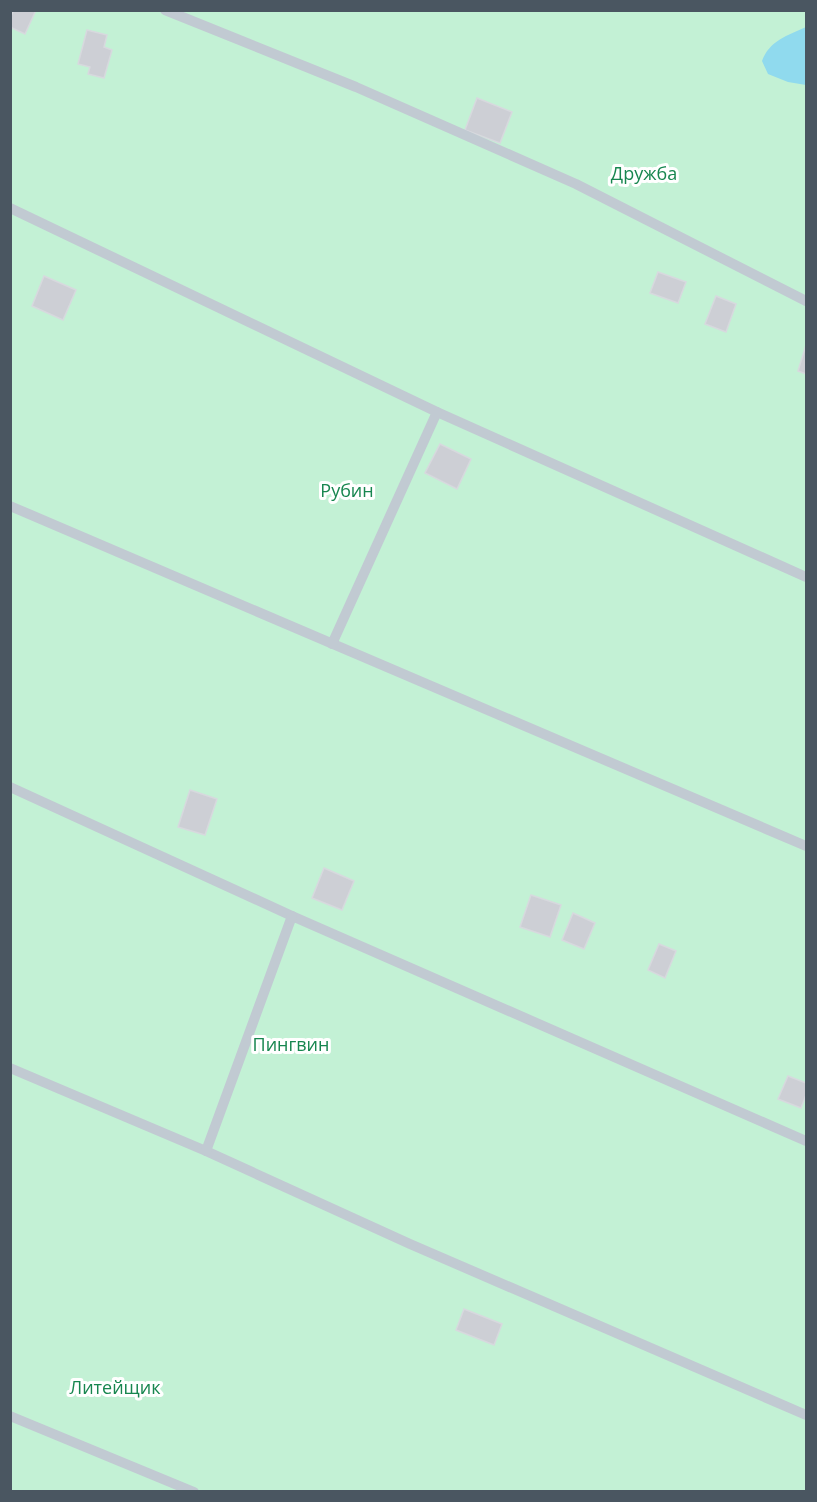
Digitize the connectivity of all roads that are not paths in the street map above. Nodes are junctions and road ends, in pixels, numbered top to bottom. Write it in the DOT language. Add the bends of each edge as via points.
graph roads {
  1 [pos="165,10"];
  2 [pos="10,208"];
  3 [pos="807,301"];
  4 [pos="437,412"];
  5 [pos="10,506"];
  6 [pos="807,577"];
  7 [pos="332,644"];
  8 [pos="10,788"];
  9 [pos="807,846"];
  10 [pos="292,916"];
  11 [pos="10,1068"];
  12 [pos="807,1141"];
  13 [pos="206,1151"];
  14 [pos="807,1415"];
  15 [pos="10,1416"];
  16 [pos="194,1491"];
  1 -- 3 [label="lane" via="356,87 576,184"];
  2 -- 4 [label="lane"];
  4 -- 6 [label="lane"];
  4 -- 7 [label="lane"];
  5 -- 7 [label="lane"];
  7 -- 9 [label="lane"];
  8 -- 10 [label="lane"];
  10 -- 12 [label="lane"];
  10 -- 13 [label="lane"];
  11 -- 13 [label="lane"];
  13 -- 14 [label="lane" via="410,1244"];
  15 -- 16 [label="lane"];
}
